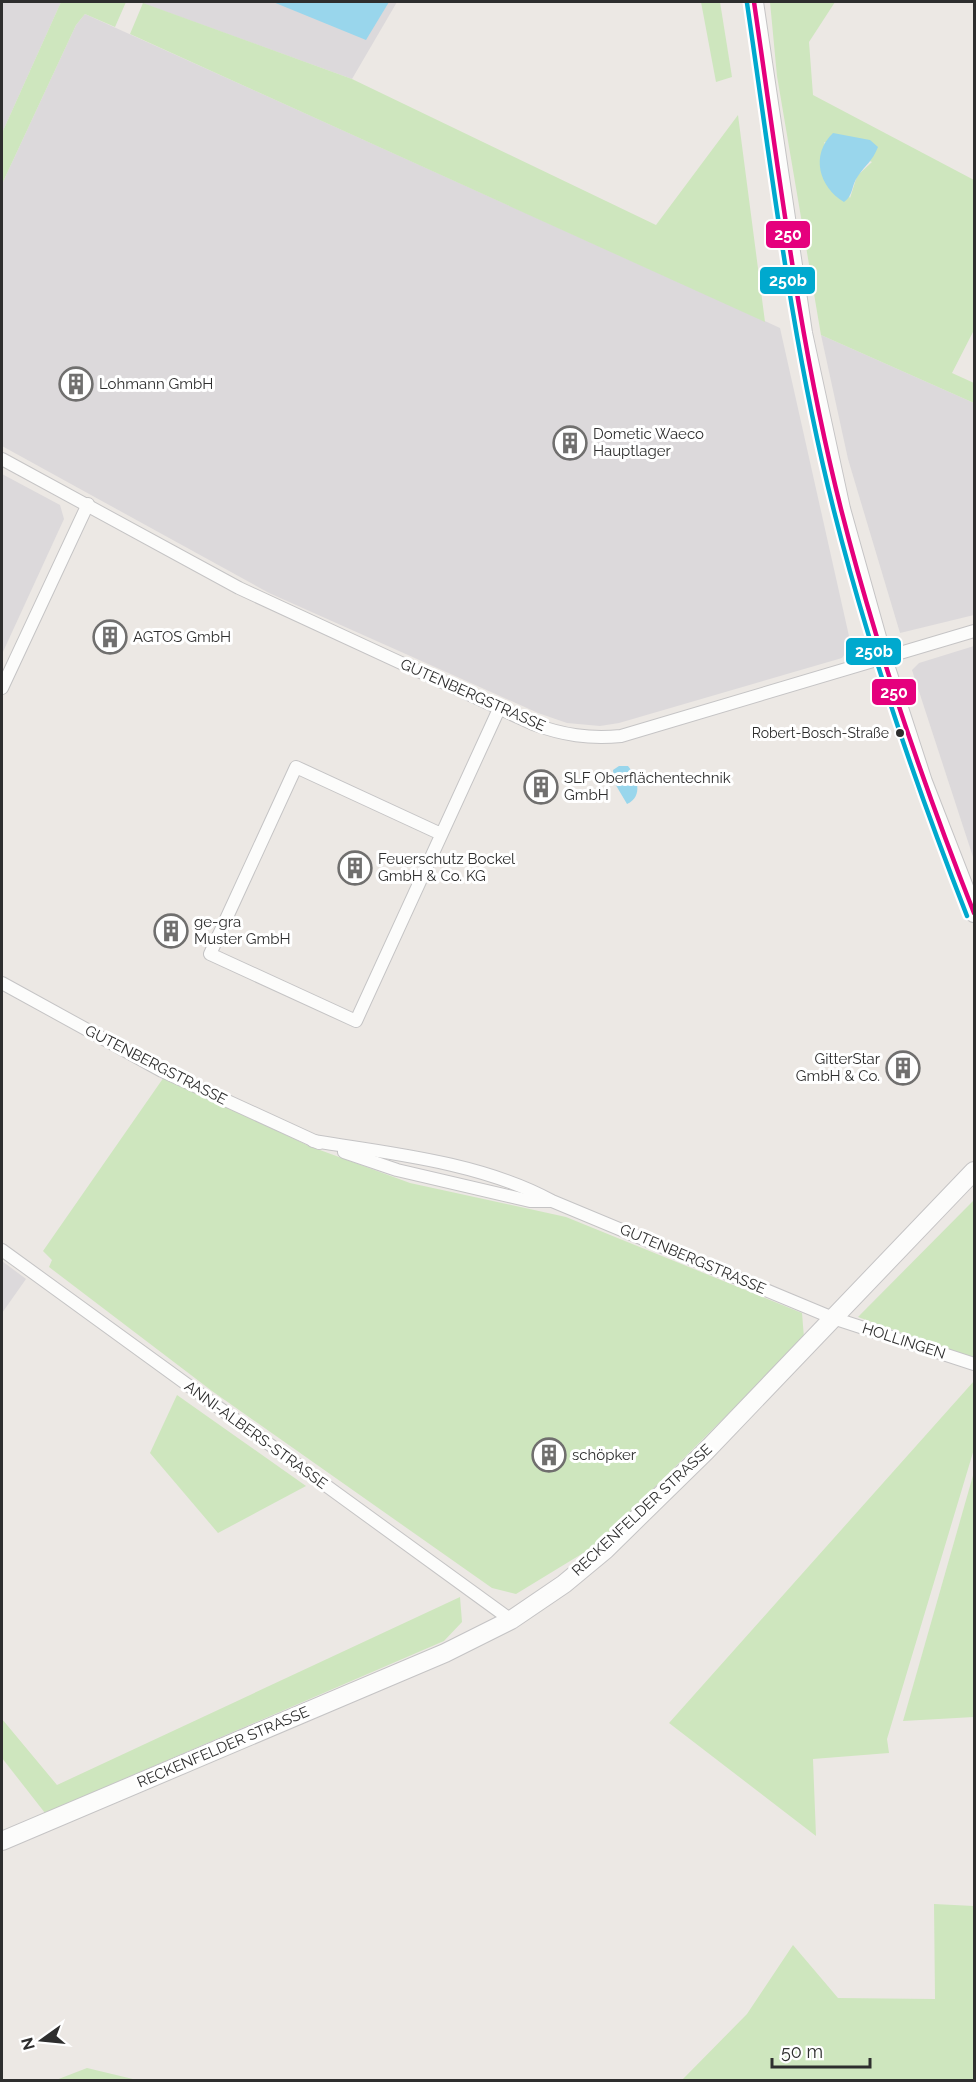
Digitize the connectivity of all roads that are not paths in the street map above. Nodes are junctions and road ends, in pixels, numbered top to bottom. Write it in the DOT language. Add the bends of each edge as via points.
graph roads {
  1 [pos="754,2"];
  2 [pos="2,459"];
  3 [pos="87,504"];
  4 [pos="975,631"];
  5 [pos="883,659"];
  6 [pos="2,688"];
  7 [pos="499,708"];
  8 [pos="441,834"];
  9 [pos="975,914"];
  10 [pos="2,983"];
  11 [pos="975,1171"];
  12 [pos="2,1250"];
  13 [pos="833,1318"];
  14 [pos="975,1364"];
  15 [pos="511,1620"];
  16 [pos="2,1841"];
  1 -- 5 [label="street" via="803,333 842,509"];
  2 -- 3 [label="street, GUTENBERGSTRASSE"];
  3 -- 6 [label="street"];
  3 -- 7 [label="street, GUTENBERGSTRASSE" via="239,588"];
  4 -- 5 [label="street, GUTENBERGSTRASSE"];
  5 -- 7 [label="street, GUTENBERGSTRASSE" via="621,736 565,734"];
  5 -- 9 [label="street" via="923,782"];
  7 -- 8 [label="street"];
  8 -- 8 [label="street" via="356,1021 210,954 296,767"];
  10 -- 13 [label="street, GUTENBERGSTRASSE" via="162,1071 313,1141 452,1166 531,1190"];
  11 -- 13 [label="street, RECKENFELDER STRASSE"];
  12 -- 15 [label="street, ANNI-ALBERS-STRASSE"];
  13 -- 14 [label="street, HOLLINGEN"];
  13 -- 15 [label="street, RECKENFELDER STRASSE" via="605,1550"];
  15 -- 16 [label="street, RECKENFELDER STRASSE" via="445,1653"];
}
